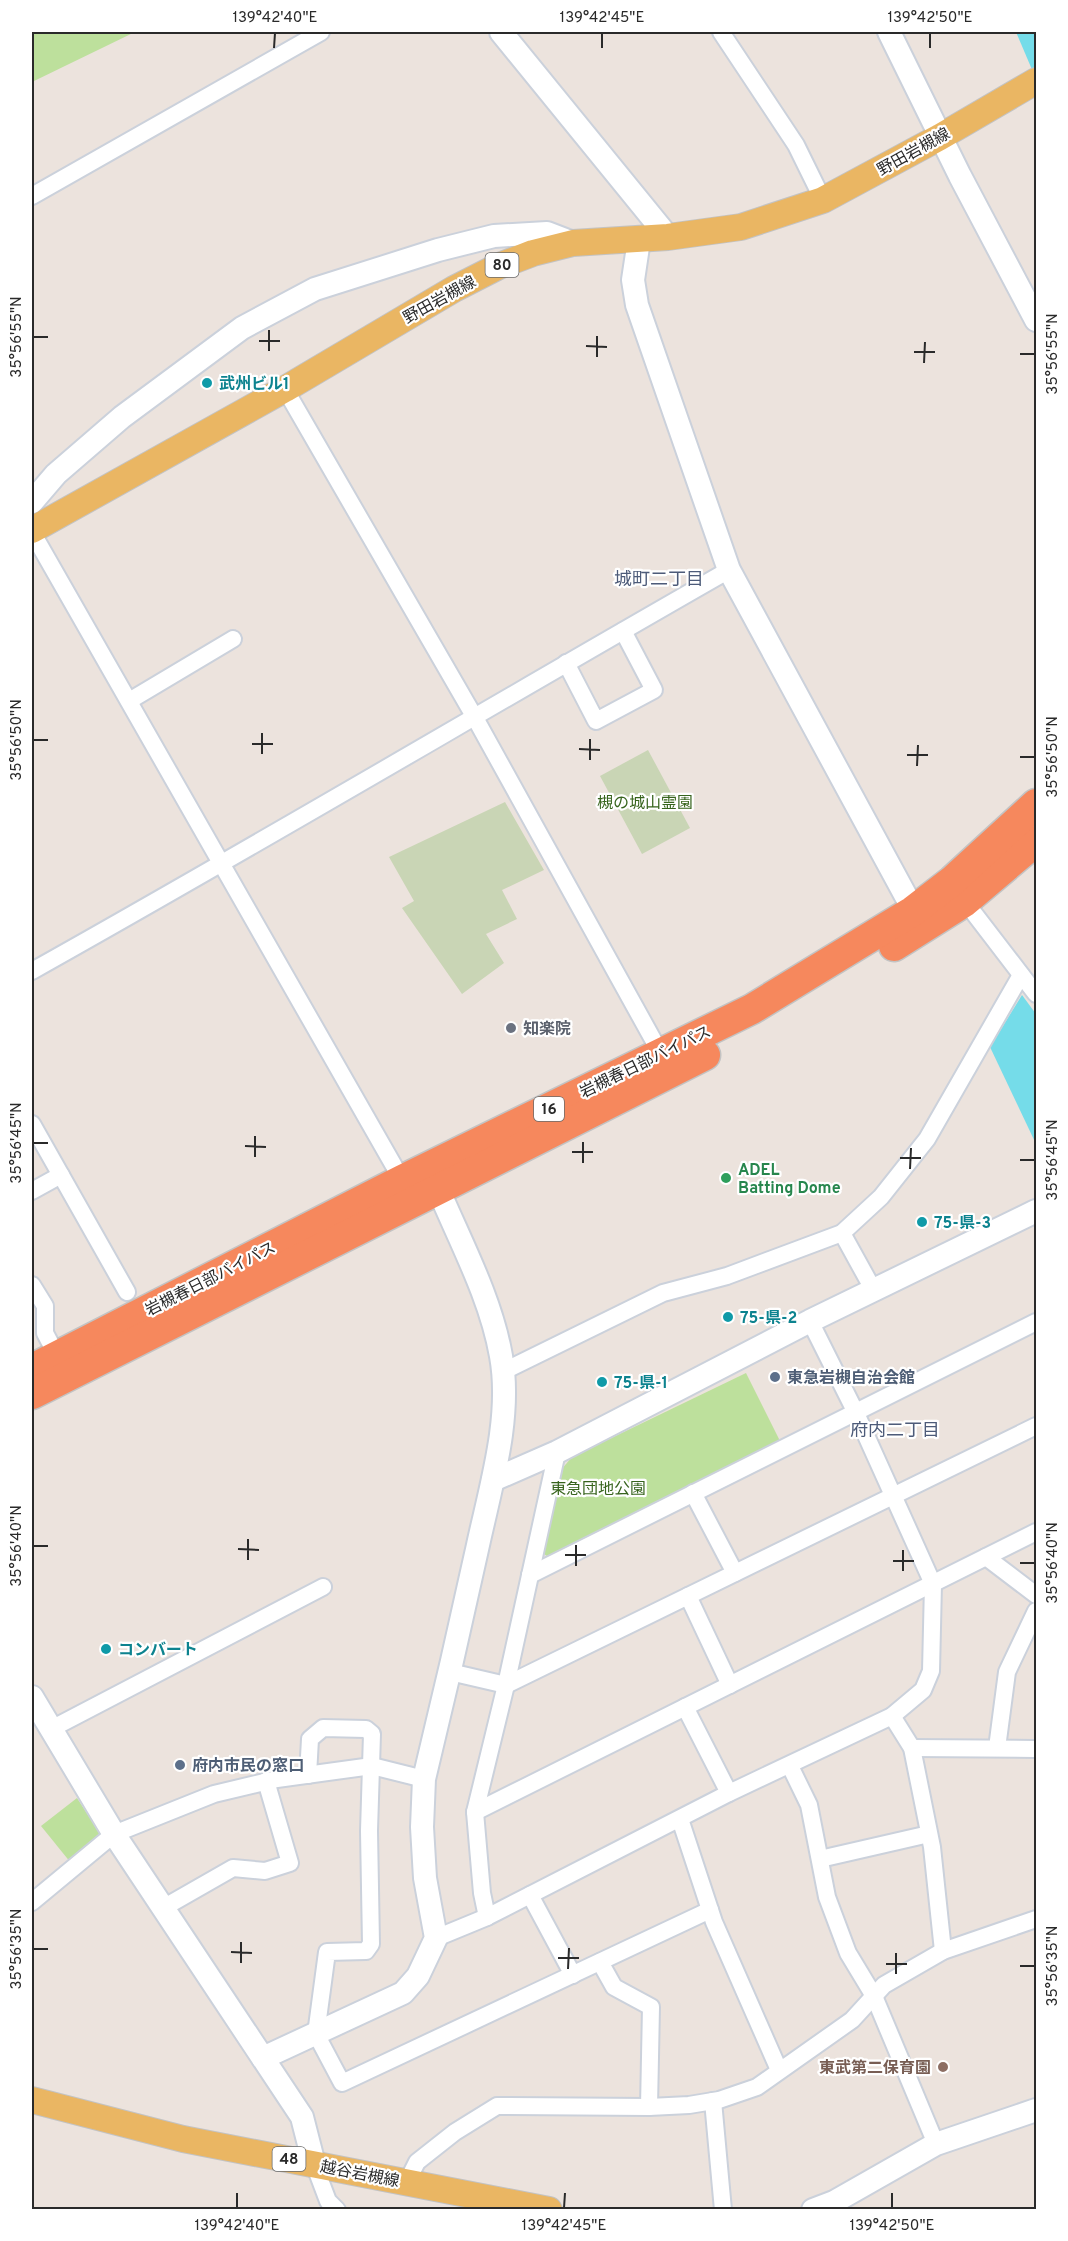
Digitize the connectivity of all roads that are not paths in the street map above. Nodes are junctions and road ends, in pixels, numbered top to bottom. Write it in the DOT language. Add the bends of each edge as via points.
graph roads {
  1 [pos="321,32"];
  2 [pos="501,32"];
  3 [pos="721,32"];
  4 [pos="889,32"];
  5 [pos="1036,81"];
  6 [pos="940,137"];
  7 [pos="32,196"];
  8 [pos="823,200"];
  9 [pos="668,237"];
  10 [pos="639,240"];
  11 [pos="573,243"];
  12 [pos="1036,320"];
  13 [pos="285,389"];
  14 [pos="32,501"];
  15 [pos="32,531"];
  16 [pos="729,570"];
  17 [pos="623,631"];
  18 [pos="233,639"];
  19 [pos="566,663"];
  20 [pos="129,701"];
  21 [pos="474,716"];
  22 [pos="1036,804"];
  23 [pos="1036,841"];
  24 [pos="223,864"];
  25 [pos="958,892"];
  26 [pos="918,920"];
  27 [pos="32,971"];
  28 [pos="1021,975"];
  29 [pos="1036,994"];
  30 [pos="661,1054"];
  31 [pos="32,1124"];
  32 [pos="61,1175"];
  33 [pos="402,1180"];
  34 [pos="32,1191"];
  35 [pos="439,1191"];
  36 [pos="1036,1211"];
  37 [pos="842,1233"];
  38 [pos="32,1284"];
  39 [pos="874,1291"];
  40 [pos="127,1292"];
  41 [pos="810,1322"];
  42 [pos="1036,1322"];
  43 [pos="44,1362"];
  44 [pos="502,1372"];
  45 [pos="32,1394"];
  46 [pos="855,1411"];
  47 [pos="1036,1426"];
  48 [pos="557,1452"];
  49 [pos="493,1480"];
  50 [pos="693,1493"];
  51 [pos="893,1496"];
  52 [pos="1036,1532"];
  53 [pos="986,1557"];
  54 [pos="735,1573"];
  55 [pos="530,1575"];
  56 [pos="933,1584"];
  57 [pos="323,1587"];
  58 [pos="1036,1595"];
  59 [pos="688,1596"];
  60 [pos="1036,1611"];
  61 [pos="450,1672"];
  62 [pos="506,1685"];
  63 [pos="730,1685"];
  64 [pos="32,1697"];
  65 [pos="685,1707"];
  66 [pos="892,1716"];
  67 [pos="51,1729"];
  68 [pos="912,1748"];
  69 [pos="997,1748"];
  70 [pos="1035,1749"];
  71 [pos="790,1766"];
  72 [pos="372,1767"];
  73 [pos="308,1775"];
  74 [pos="424,1779"];
  75 [pos="266,1781"];
  76 [pos="729,1793"];
  77 [pos="475,1812"];
  78 [pos="680,1819"];
  79 [pos="114,1834"];
  80 [pos="929,1834"];
  81 [pos="820,1859"];
  82 [pos="530,1895"];
  83 [pos="32,1902"];
  84 [pos="163,1908"];
  85 [pos="710,1910"];
  86 [pos="487,1917"];
  87 [pos="1036,1919"];
  88 [pos="436,1938"];
  89 [pos="943,1951"];
  90 [pos="600,1962"];
  91 [pos="573,1975"];
  92 [pos="874,1996"];
  93 [pos="316,2034"];
  94 [pos="263,2058"];
  95 [pos="779,2070"];
  96 [pos="32,2100"];
  97 [pos="713,2101"];
  98 [pos="649,2107"];
  99 [pos="1036,2110"];
  100 [pos="936,2144"];
  101 [pos="314,2164"];
  102 [pos="407,2182"];
  103 [pos="331,2207"];
  104 [pos="549,2210"];
  105 [pos="723,2210"];
  106 [pos="813,2210"];
  1 -- 7 [label="street"];
  2 -- 9 [label="street"];
  3 -- 8 [label="street" via="796,145"];
  4 -- 6 [label="street"];
  5 -- 6 [label="main road, 野田岩槻線 / 80"];
  6 -- 8 [label="main road, 野田岩槻線 / 80"];
  6 -- 12 [label="street"];
  8 -- 9 [label="main road, 野田岩槻線 / 80" via="741,227"];
  9 -- 10 [label="main road, 野田岩槻線 / 80"];
  10 -- 11 [label="main road, 野田岩槻線 / 80"];
  10 -- 16 [label="street" via="633,280 637,305"];
  11 -- 13 [label="main road, 野田岩槻線 / 80" via="533,254 454,289"];
  11 -- 14 [label="street" via="547,233 494,236 315,289 242,328 122,417 56,474"];
  13 -- 15 [label="main road, 野田岩槻線 / 80"];
  13 -- 21 [label="street"];
  15 -- 20 [label="street"];
  16 -- 17 [label="street"];
  16 -- 26 [label="street"];
  17 -- 19 [label="street"];
  17 -- 19 [label="street" via="654,690 596,722"];
  18 -- 20 [label="street"];
  19 -- 21 [label="street"];
  20 -- 24 [label="street"];
  21 -- 24 [label="street"];
  21 -- 30 [label="street"];
  22 -- 25 [label="highway, 岩槻春日部バイパス / 16"];
  23 -- 25 [label="highway, 岩槻春日部バイパス / 16"];
  24 -- 27 [label="street"];
  24 -- 33 [label="street"];
  25 -- 26 [label="highway, 岩槻春日部バイパス / 16"];
  25 -- 28 [label="street"];
  26 -- 30 [label="highway, 岩槻春日部バイパス / 16"];
  26 -- 35 [label="highway, 岩槻春日部バイパス / 16" via="759,1027"];
  28 -- 29 [label="street"];
  28 -- 37 [label="street" via="927,1139 881,1197"];
  30 -- 33 [label="highway, 岩槻春日部バイパス / 16"];
  31 -- 32 [label="street"];
  32 -- 34 [label="street"];
  32 -- 40 [label="street"];
  33 -- 43 [label="highway, 岩槻春日部バイパス / 16"];
  35 -- 44 [label="street" via="489,1308"];
  35 -- 45 [label="highway, 岩槻春日部バイパス / 16"];
  36 -- 39 [label="street"];
  37 -- 39 [label="street"];
  37 -- 44 [label="street" via="727,1276 663,1293"];
  38 -- 43 [label="street" via="45,1306"];
  39 -- 41 [label="street"];
  41 -- 46 [label="street"];
  41 -- 48 [label="street"];
  42 -- 46 [label="street"];
  44 -- 49 [label="street" via="501,1430"];
  46 -- 50 [label="street"];
  46 -- 51 [label="street"];
  47 -- 51 [label="street"];
  48 -- 49 [label="street"];
  48 -- 55 [label="street"];
  49 -- 61 [label="street"];
  50 -- 54 [label="street"];
  50 -- 55 [label="street"];
  51 -- 54 [label="street"];
  51 -- 56 [label="street"];
  52 -- 53 [label="street"];
  53 -- 56 [label="street"];
  53 -- 58 [label="street"];
  54 -- 59 [label="street"];
  55 -- 62 [label="street"];
  56 -- 63 [label="street"];
  56 -- 66 [label="street" via="931,1671 923,1690"];
  57 -- 67 [label="street"];
  59 -- 62 [label="street"];
  59 -- 63 [label="street"];
  60 -- 69 [label="street" via="1007,1672"];
  61 -- 62 [label="street"];
  61 -- 74 [label="street"];
  62 -- 77 [label="street"];
  63 -- 65 [label="street"];
  64 -- 67 [label="street"];
  65 -- 76 [label="street"];
  65 -- 77 [label="street"];
  66 -- 68 [label="street"];
  66 -- 71 [label="street"];
  67 -- 79 [label="street"];
  68 -- 69 [label="street"];
  68 -- 80 [label="street"];
  69 -- 70 [label="street"];
  71 -- 76 [label="street"];
  71 -- 81 [label="street" via="809,1804"];
  72 -- 73 [label="street"];
  72 -- 73 [label="street" via="372,1734 366,1729 323,1728 310,1739"];
  72 -- 74 [label="street"];
  72 -- 93 [label="street" via="371,1944 366,1951 327,1952"];
  73 -- 75 [label="street"];
  74 -- 88 [label="street" via="425,1878"];
  75 -- 79 [label="street" via="214,1794"];
  75 -- 84 [label="street" via="290,1863 265,1871 233,1868"];
  76 -- 78 [label="street"];
  77 -- 86 [label="street"];
  78 -- 82 [label="street"];
  78 -- 85 [label="street"];
  79 -- 83 [label="street"];
  79 -- 84 [label="street"];
  80 -- 81 [label="street"];
  80 -- 89 [label="street"];
  81 -- 92 [label="street" via="827,1897 848,1953"];
  82 -- 86 [label="street"];
  82 -- 91 [label="street"];
  84 -- 94 [label="street"];
  85 -- 90 [label="street"];
  85 -- 95 [label="street"];
  86 -- 88 [label="street"];
  87 -- 89 [label="street"];
  88 -- 93 [label="street" via="418,1976 403,1993"];
  89 -- 92 [label="street"];
  90 -- 91 [label="street"];
  90 -- 98 [label="street" via="614,1987 651,2007"];
  91 -- 93 [label="street" via="342,2083"];
  92 -- 95 [label="street" via="852,2020"];
  92 -- 100 [label="street"];
  93 -- 94 [label="street"];
  94 -- 101 [label="street" via="302,2117"];
  95 -- 97 [label="street" via="757,2087"];
  96 -- 101 [label="main road, 越谷岩槻線 / 48" via="183,2139"];
  97 -- 98 [label="street"];
  97 -- 105 [label="street"];
  98 -- 102 [label="street" via="497,2106 417,2162"];
  99 -- 100 [label="street"];
  100 -- 106 [label="street"];
  101 -- 102 [label="main road, 越谷岩槻線 / 48"];
  101 -- 103 [label="street"];
  102 -- 104 [label="main road, 越谷岩槻線 / 48"];
}
